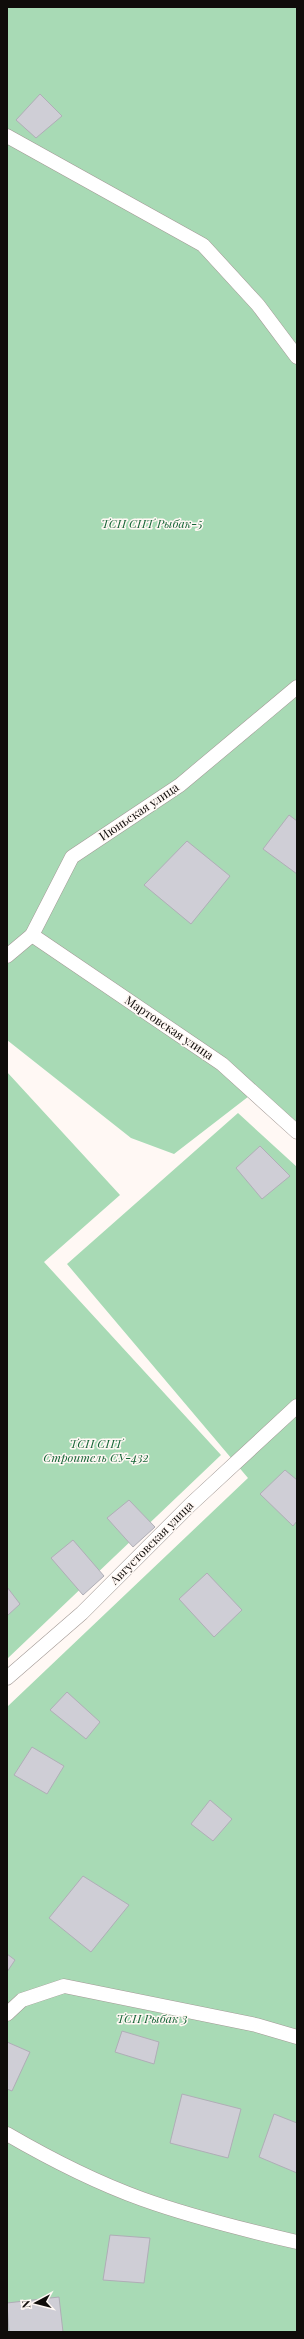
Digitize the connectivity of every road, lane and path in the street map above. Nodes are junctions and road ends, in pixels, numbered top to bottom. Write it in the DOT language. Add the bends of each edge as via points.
graph roads {
  1 [pos="7,136"];
  2 [pos="297,357"];
  3 [pos="297,687"];
  4 [pos="32,935"];
  5 [pos="7,956"];
  6 [pos="297,1132"];
  7 [pos="297,1406"];
  8 [pos="7,1678"];
  9 [pos="7,2014"];
  10 [pos="297,2037"];
  11 [pos="7,2134"];
  12 [pos="297,2242"];
  1 -- 2 [label="lane" via="203,245 258,305"];
  3 -- 4 [label="lane, Июньская улица" via="180,785 72,857"];
  4 -- 5 [label="lane, Июньская улица"];
  4 -- 6 [label="lane, Мартовская улица" via="222,1064"];
  7 -- 8 [label="lane, Августовская улица" via="190,1505 82,1613"];
  9 -- 10 [label="lane" via="22,2000 64,1986 256,2025"];
  11 -- 12 [label="lane" via="54,2161 140,2198 216,2223"];
}
